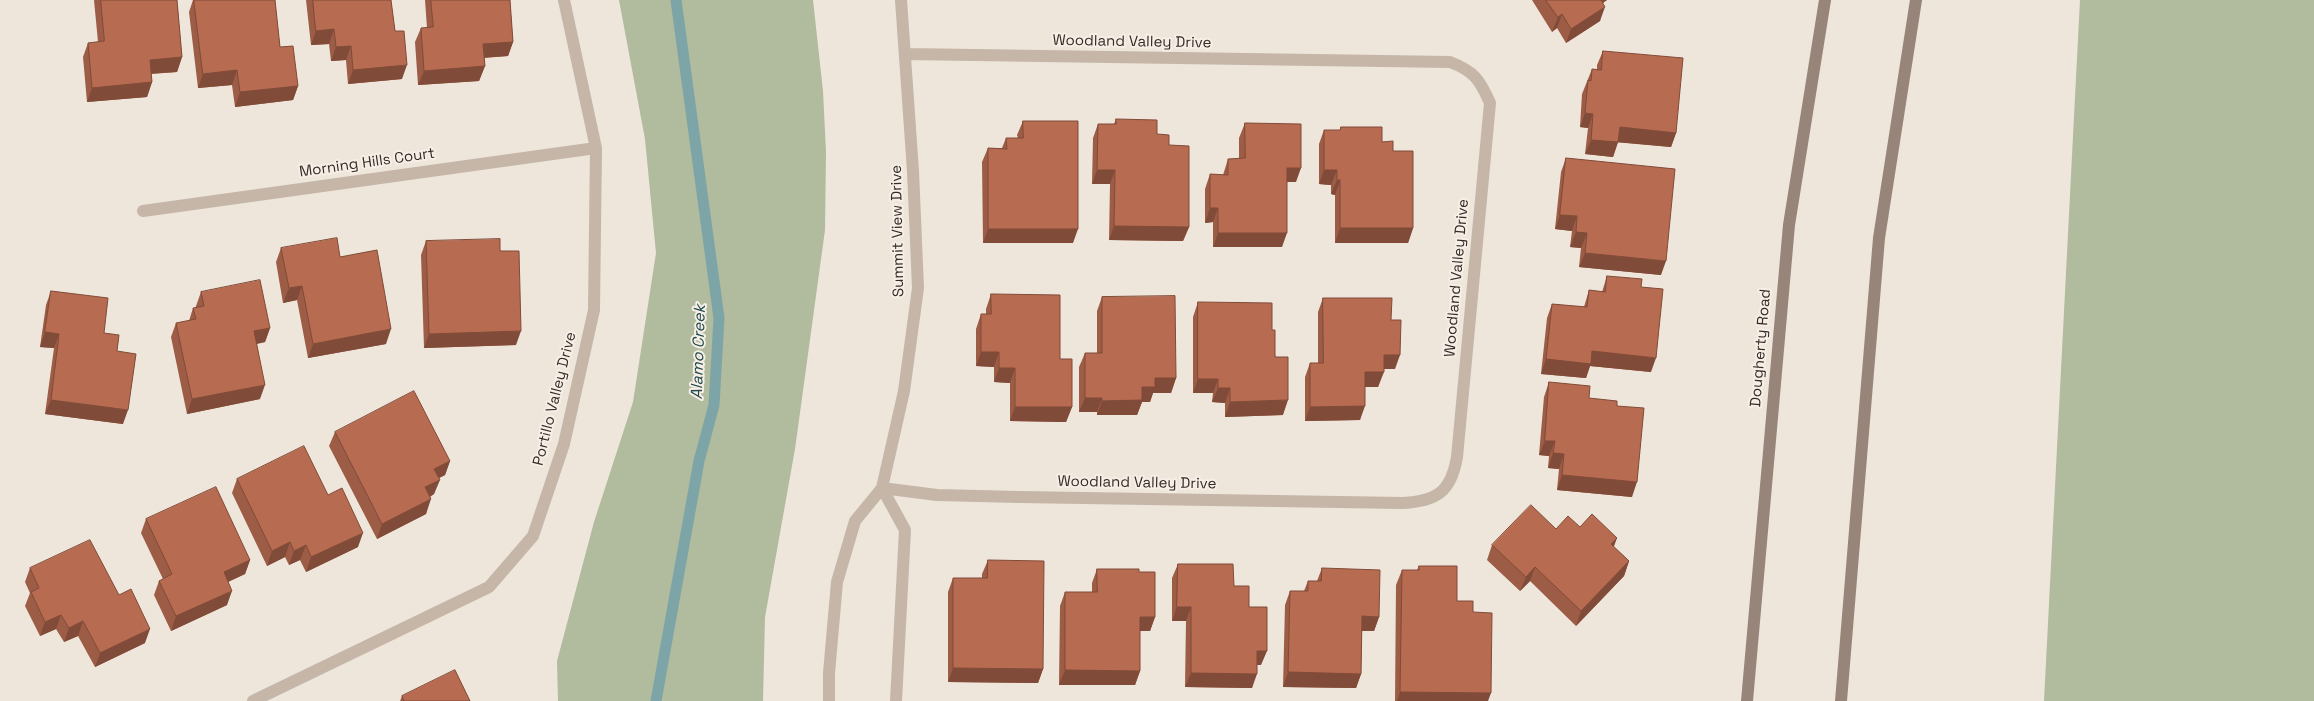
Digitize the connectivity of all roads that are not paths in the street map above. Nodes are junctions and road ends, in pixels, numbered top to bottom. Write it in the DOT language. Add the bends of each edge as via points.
graph roads {
  1 [pos="564,0"];
  2 [pos="901,0"];
  3 [pos="1825,0"];
  4 [pos="1916,0"];
  5 [pos="906,54"];
  6 [pos="596,148"];
  7 [pos="143,211"];
  8 [pos="882,488"];
  9 [pos="253,701"];
  10 [pos="829,701"];
  11 [pos="896,701"];
  12 [pos="1746,701"];
  13 [pos="1841,701"];
  1 -- 6 [label="street, Portillo Valley Drive"];
  2 -- 5 [label="street, Summit View Drive"];
  3 -- 12 [label="main road, Dougherty Road" via="1788,225"];
  4 -- 13 [label="main road" via="1879,238"];
  5 -- 8 [label="street, Summit View Drive" via="918,288 904,391"];
  5 -- 8 [label="street, Woodland Valley Drive" via="1450,62 1465,68 1480,81 1490,103 1457,457 1454,475 1442,492 1424,502 1403,503 937,495"];
  6 -- 7 [label="street, Morning Hills Court"];
  6 -- 9 [label="street, Portillo Valley Drive" via="594,310 564,444 533,536 490,587"];
  8 -- 10 [label="street, Summit View Drive" via="855,522 838,582"];
  8 -- 11 [label="street" via="905,530"];
}
